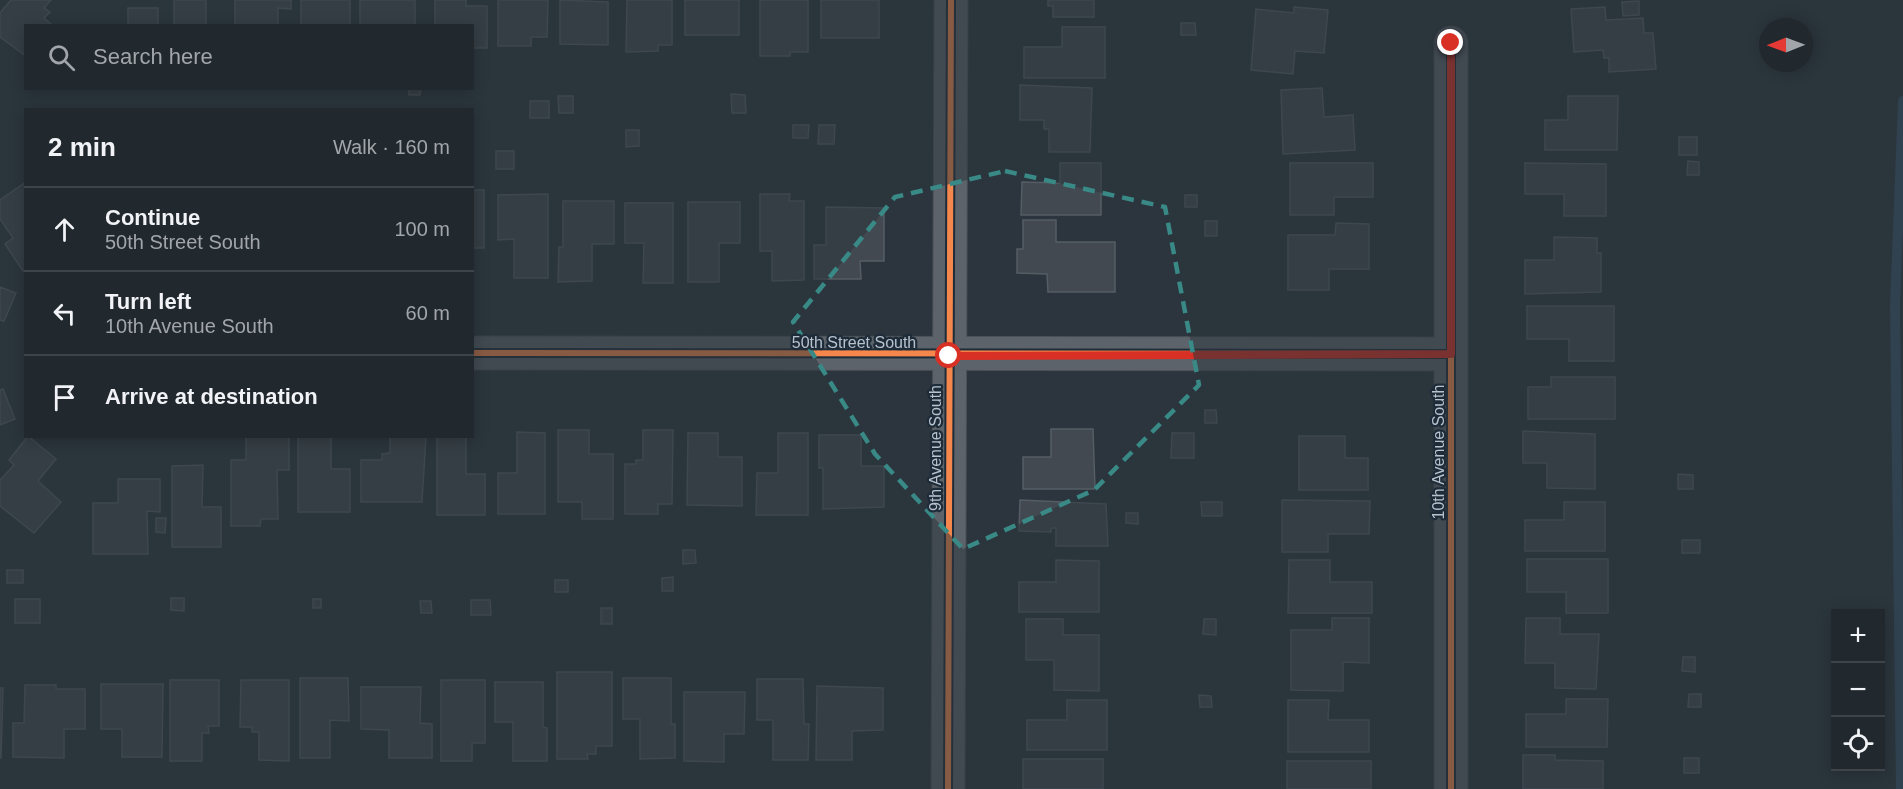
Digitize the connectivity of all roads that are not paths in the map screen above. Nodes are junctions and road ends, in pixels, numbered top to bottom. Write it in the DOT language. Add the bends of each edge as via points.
graph roads {
  1 [pos="951,0"];
  2 [pos="1451,43"];
  3 [pos="474,353"];
  4 [pos="1451,354"];
  5 [pos="949,356"];
  6 [pos="948,789"];
  7 [pos="1451,789"];
  1 -- 5 [label="street, 9th Avenue South"];
  2 -- 4 [label="street, 10th Avenue South"];
  3 -- 5 [label="street, 50th Street South"];
  4 -- 5 [label="street, 50th Street South"];
  4 -- 7 [label="street, 10th Avenue South"];
  5 -- 6 [label="street, 9th Avenue South"];
}
